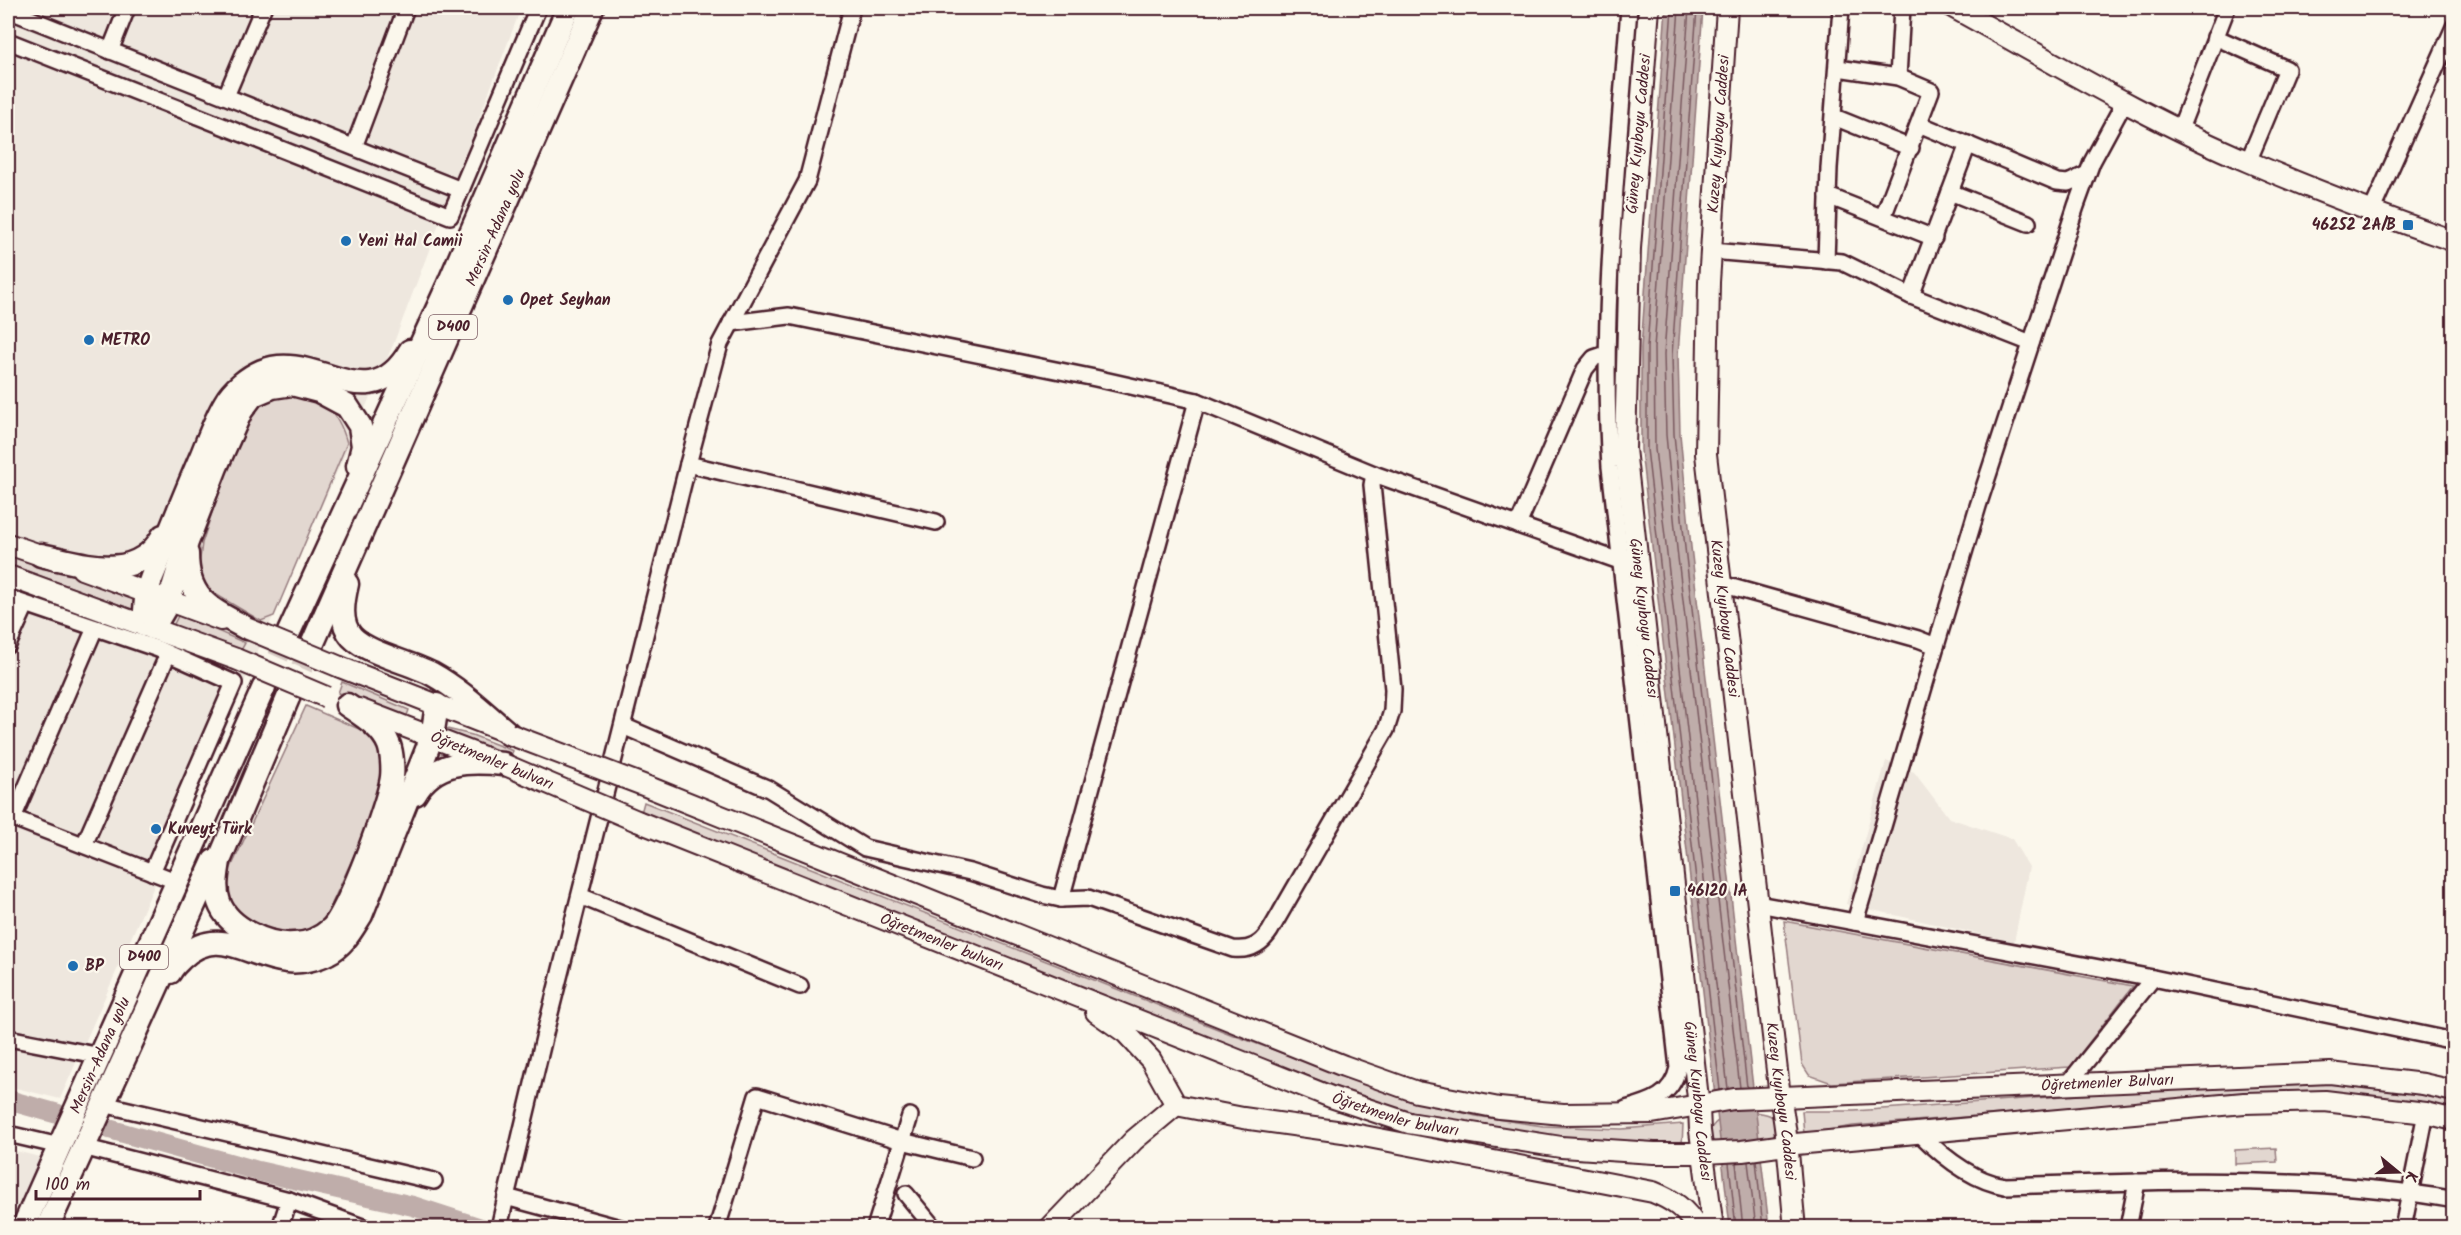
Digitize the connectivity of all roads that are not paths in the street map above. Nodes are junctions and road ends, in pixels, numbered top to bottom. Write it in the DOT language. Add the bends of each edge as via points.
graph roads {
  1 [pos="128,8"];
  2 [pos="263,8"];
  3 [pos="406,8"];
  4 [pos="538,8"];
  5 [pos="568,8"];
  6 [pos="592,8"];
  7 [pos="852,8"];
  8 [pos="1629,8"];
  9 [pos="1649,8"];
  10 [pos="1727,8"];
  11 [pos="1841,8"];
  12 [pos="1902,8"];
  13 [pos="1954,8"];
  14 [pos="2227,8"];
  15 [pos="8,10"];
  16 [pos="2454,27"];
  17 [pos="2215,37"];
  18 [pos="8,41"];
  19 [pos="110,51"];
  20 [pos="1838,68"];
  21 [pos="1898,77"];
  22 [pos="226,96"];
  23 [pos="2125,101"];
  24 [pos="1834,117"];
  25 [pos="1919,124"];
  26 [pos="2180,129"];
  27 [pos="1968,144"];
  28 [pos="354,147"];
  29 [pos="1911,148"];
  30 [pos="2248,162"];
  31 [pos="2086,174"];
  32 [pos="461,190"];
  33 [pos="1950,192"];
  34 [pos="1828,196"];
  35 [pos="2372,210"];
  36 [pos="1883,217"];
  37 [pos="2028,223"];
  38 [pos="1934,238"];
  39 [pos="2454,241"];
  40 [pos="1712,251"];
  41 [pos="1826,261"];
  42 [pos="447,288"];
  43 [pos="1911,296"];
  44 [pos="732,323"];
  45 [pos="2031,342"];
  46 [pos="1606,354"];
  47 [pos="1197,401"];
  48 [pos="688,464"];
  49 [pos="1374,474"];
  50 [pos="178,509"];
  51 [pos="367,519"];
  52 [pos="936,522"];
  53 [pos="1518,525"];
  54 [pos="187,542"];
  55 [pos="8,544"];
  56 [pos="41,555"];
  57 [pos="1620,562"];
  58 [pos="318,568"];
  59 [pos="1639,568"];
  60 [pos="8,576"];
  61 [pos="1721,584"];
  62 [pos="147,592"];
  63 [pos="8,598"];
  64 [pos="169,601"];
  65 [pos="26,604"];
  66 [pos="148,626"];
  67 [pos="95,628"];
  68 [pos="246,628"];
  69 [pos="289,632"];
  70 [pos="8,645"];
  71 [pos="312,645"];
  72 [pos="1936,646"];
  73 [pos="168,654"];
  74 [pos="264,687"];
  75 [pos="347,705"];
  76 [pos="437,705"];
  77 [pos="623,726"];
  78 [pos="509,734"];
  79 [pos="432,737"];
  80 [pos="503,764"];
  81 [pos="10,817"];
  82 [pos="399,821"];
  83 [pos="84,845"];
  84 [pos="865,848"];
  85 [pos="856,870"];
  86 [pos="152,872"];
  87 [pos="177,882"];
  88 [pos="580,896"];
  89 [pos="1060,899"];
  90 [pos="1758,904"];
  91 [pos="1855,922"];
  92 [pos="2153,978"];
  93 [pos="800,986"];
  94 [pos="1069,993"];
  95 [pos="8,1038"];
  96 [pos="2454,1041"];
  97 [pos="101,1056"];
  98 [pos="2068,1084"];
  99 [pos="2454,1091"];
  100 [pos="106,1097"];
  101 [pos="1780,1097"];
  102 [pos="1759,1098"];
  103 [pos="1176,1105"];
  104 [pos="1704,1105"];
  105 [pos="1608,1113"];
  106 [pos="2426,1113"];
  107 [pos="909,1116"];
  108 [pos="1388,1116"];
  109 [pos="2454,1120"];
  110 [pos="1343,1132"];
  111 [pos="1918,1133"];
  112 [pos="8,1134"];
  113 [pos="902,1141"];
  114 [pos="60,1146"];
  115 [pos="1776,1146"];
  116 [pos="83,1147"];
  117 [pos="1709,1152"];
  118 [pos="972,1158"];
  119 [pos="434,1181"];
  120 [pos="2137,1182"];
  121 [pos="2411,1192"];
  122 [pos="906,1194"];
  123 [pos="506,1197"];
  124 [pos="289,1200"];
  125 [pos="2454,1200"];
  126 [pos="499,1226"];
  127 [pos="23,1227"];
  128 [pos="47,1227"];
  129 [pos="280,1227"];
  130 [pos="365,1227"];
  131 [pos="620,1227"];
  132 [pos="717,1227"];
  133 [pos="875,1227"];
  134 [pos="934,1227"];
  135 [pos="1050,1227"];
  136 [pos="1697,1227"];
  137 [pos="1713,1227"];
  138 [pos="1795,1227"];
  139 [pos="2128,1227"];
  140 [pos="2403,1227"];
  1 -- 19 [label="street"];
  2 -- 22 [label="street"];
  3 -- 28 [label="street"];
  4 -- 32 [label="street"];
  5 -- 42 [label="highway, Mersin-Adana yolu / D400"];
  6 -- 51 [label="highway, Mersin-Adana yolu / D400"];
  7 -- 44 [label="street" via="807,181"];
  8 -- 46 [label="street"];
  9 -- 59 [label="main road, Güney Kıyıboyu Caddesi" via="1630,248 1625,449"];
  10 -- 40 [label="main road, Kuzey Kıyıboyu Caddesi"];
  11 -- 20 [label="street"];
  12 -- 21 [label="street"];
  13 -- 23 [label="main road"];
  14 -- 17 [label="street"];
  15 -- 19 [label="street"];
  16 -- 35 [label="street"];
  17 -- 26 [label="street"];
  17 -- 30 [label="street" via="2287,69"];
  18 -- 32 [label="street" via="450,216"];
  19 -- 22 [label="street"];
  20 -- 21 [label="street"];
  20 -- 24 [label="street"];
  21 -- 25 [label="street" via="1931,91"];
  22 -- 28 [label="street"];
  23 -- 26 [label="main road"];
  23 -- 31 [label="street"];
  24 -- 29 [label="street"];
  24 -- 34 [label="street"];
  25 -- 27 [label="street"];
  25 -- 29 [label="street"];
  26 -- 30 [label="main road"];
  27 -- 31 [label="street" via="2057,182 2068,183"];
  27 -- 33 [label="street"];
  28 -- 32 [label="street"];
  29 -- 36 [label="street"];
  30 -- 35 [label="main road"];
  31 -- 45 [label="street"];
  33 -- 37 [label="street"];
  33 -- 38 [label="street"];
  34 -- 36 [label="street"];
  34 -- 41 [label="street"];
  35 -- 39 [label="main road"];
  36 -- 38 [label="street"];
  38 -- 43 [label="street"];
  40 -- 41 [label="street"];
  40 -- 61 [label="main road, Kuzey Kıyıboyu Caddesi" via="1706,454"];
  41 -- 43 [label="street" via="1842,262"];
  42 -- 50 [label="highway" via="404,362 387,377 370,384 354,384 299,367 277,367 241,384 225,402"];
  42 -- 58 [label="highway, Mersin-Adana yolu / D400"];
  43 -- 45 [label="street"];
  44 -- 47 [label="street" via="789,316"];
  44 -- 48 [label="street" via="720,344"];
  45 -- 72 [label="street"];
  46 -- 53 [label="street" via="1594,358 1585,369"];
  46 -- 57 [label="street" via="1610,467"];
  47 -- 49 [label="street"];
  47 -- 89 [label="street"];
  48 -- 52 [label="street"];
  48 -- 77 [label="street"];
  49 -- 53 [label="street"];
  49 -- 89 [label="street" via="1392,711 1386,730 1264,940 1249,949 1233,949 1088,898"];
  50 -- 56 [label="highway" via="157,547 138,562 118,568"];
  50 -- 62 [label="highway"];
  51 -- 71 [label="highway, Mersin-Adana yolu / D400"];
  51 -- 78 [label="highway" via="344,600 349,633 366,646 445,682"];
  53 -- 57 [label="street"];
  54 -- 58 [label="highway" via="241,411 253,395 292,384 319,391 347,406 360,426 363,446"];
  54 -- 64 [label="highway"];
  54 -- 68 [label="highway" via="187,570 194,591 208,608"];
  55 -- 56 [label="main road, Öğretmenler bulvarı"];
  56 -- 62 [label="main road, Öğretmenler bulvarı"];
  57 -- 59 [label="street"];
  57 -- 105 [label="street" via="1678,1068 1669,1090 1647,1103"];
  58 -- 69 [label="highway, Mersin-Adana yolu / D400"];
  59 -- 104 [label="main road, Güney Kıyıboyu Caddesi"];
  60 -- 66 [label="main road, Öğretmenler bulvarı"];
  61 -- 72 [label="street"];
  61 -- 90 [label="main road, Kuzey Kıyıboyu Caddesi"];
  62 -- 64 [label="main road, Öğretmenler bulvarı"];
  62 -- 66 [label="highway"];
  63 -- 65 [label="street"];
  64 -- 66 [label="highway"];
  64 -- 68 [label="main road, Öğretmenler bulvarı"];
  65 -- 67 [label="street"];
  65 -- 70 [label="street"];
  66 -- 75 [label="main road, Öğretmenler bulvarı, bridge"];
  67 -- 73 [label="street"];
  67 -- 81 [label="street"];
  68 -- 76 [label="main road, Öğretmenler bulvarı, bridge"];
  72 -- 91 [label="street"];
  73 -- 83 [label="street"];
  73 -- 86 [label="street" via="234,683"];
  74 -- 87 [label="highway, Mersin-Adana yolu / D400"];
  75 -- 79 [label="main road, Öğretmenler bulvarı"];
  75 -- 100 [label="highway, Mersin-Adana yolu / D400" via="373,723 389,746 392,775 387,802 347,904 333,928 315,940 275,942 230,920 219,902 219,861 288,698"];
  76 -- 78 [label="main road, Öğretmenler bulvarı"];
  76 -- 79 [label="highway"];
  77 -- 84 [label="street" via="769,789"];
  77 -- 88 [label="street"];
  78 -- 85 [label="main road, Öğretmenler bulvarı, bridge"];
  79 -- 80 [label="main road, Öğretmenler bulvarı"];
  79 -- 82 [label="highway"];
  80 -- 82 [label="highway" via="481,762 442,767 421,784"];
  80 -- 94 [label="main road, Öğretmenler bulvarı, bridge"];
  81 -- 83 [label="street"];
  82 -- 100 [label="highway" via="361,915 348,937 329,953 288,962 224,943 208,943 189,951 172,968 152,1002"];
  83 -- 86 [label="street"];
  84 -- 85 [label="street"];
  84 -- 89 [label="street" via="970,872"];
  85 -- 105 [label="main road, Öğretmenler bulvarı" via="1417,1092 1499,1108 1563,1114"];
  86 -- 87 [label="street"];
  87 -- 97 [label="highway, Mersin-Adana yolu / D400"];
  88 -- 93 [label="street"];
  88 -- 123 [label="street"];
  90 -- 91 [label="street"];
  90 -- 101 [label="main road, Kuzey Kıyıboyu Caddesi"];
  91 -- 92 [label="street"];
  92 -- 96 [label="street"];
  92 -- 98 [label="street"];
  94 -- 103 [label="main road" via="1126,1034 1151,1060"];
  94 -- 108 [label="main road, Öğretmenler bulvarı"];
  95 -- 97 [label="street"];
  97 -- 114 [label="highway, Mersin-Adana yolu / D400"];
  98 -- 99 [label="main road, Öğretmenler Bulvarı" via="2330,1073"];
  98 -- 101 [label="main road, Öğretmenler Bulvarı"];
  100 -- 116 [label="highway, Mersin-Adana yolu / D400"];
  100 -- 119 [label="street"];
  101 -- 102 [label="main road, Öğretmenler Bulvarı"];
  101 -- 115 [label="main road, Kuzey Kıyıboyu Caddesi" via="1785,1123"];
  102 -- 104 [label="main road, Öğretmenler bulvarı"];
  103 -- 110 [label="main road"];
  103 -- 135 [label="main road" via="1134,1140"];
  104 -- 105 [label="main road, Öğretmenler bulvarı" via="1652,1113"];
  104 -- 117 [label="main road, Güney Kıyıboyu Caddesi" via="1700,1131"];
  106 -- 109 [label="main road, Öğretmenler Bulvarı"];
  106 -- 111 [label="main road, Öğretmenler Bulvarı" via="2325,1101 2244,1103"];
  106 -- 121 [label="street"];
  107 -- 113 [label="street"];
  108 -- 110 [label="main road"];
  108 -- 117 [label="main road, Öğretmenler bulvarı" via="1409,1123 1561,1147"];
  110 -- 136 [label="main road" via="1653,1192 1683,1208"];
  111 -- 115 [label="main road, Öğretmenler Bulvarı"];
  111 -- 120 [label="street" via="1970,1174 1998,1185"];
  112 -- 114 [label="street"];
  113 -- 118 [label="street"];
  113 -- 132 [label="street" via="757,1096"];
  113 -- 133 [label="street"];
  114 -- 127 [label="highway, Mersin-Adana yolu / D400"];
  115 -- 117 [label="main road, Öğretmenler bulvarı"];
  115 -- 138 [label="main road, Kuzey Kıyıboyu Caddesi"];
  116 -- 124 [label="street"];
  116 -- 128 [label="highway, Mersin-Adana yolu / D400"];
  117 -- 137 [label="main road, Güney Kıyıboyu Caddesi"];
  120 -- 121 [label="street" via="2295,1182"];
  120 -- 139 [label="street"];
  121 -- 125 [label="street"];
  121 -- 140 [label="street"];
  122 -- 134 [label="street"];
  123 -- 126 [label="street"];
  123 -- 131 [label="street"];
  124 -- 129 [label="street"];
  124 -- 130 [label="street"];
}
